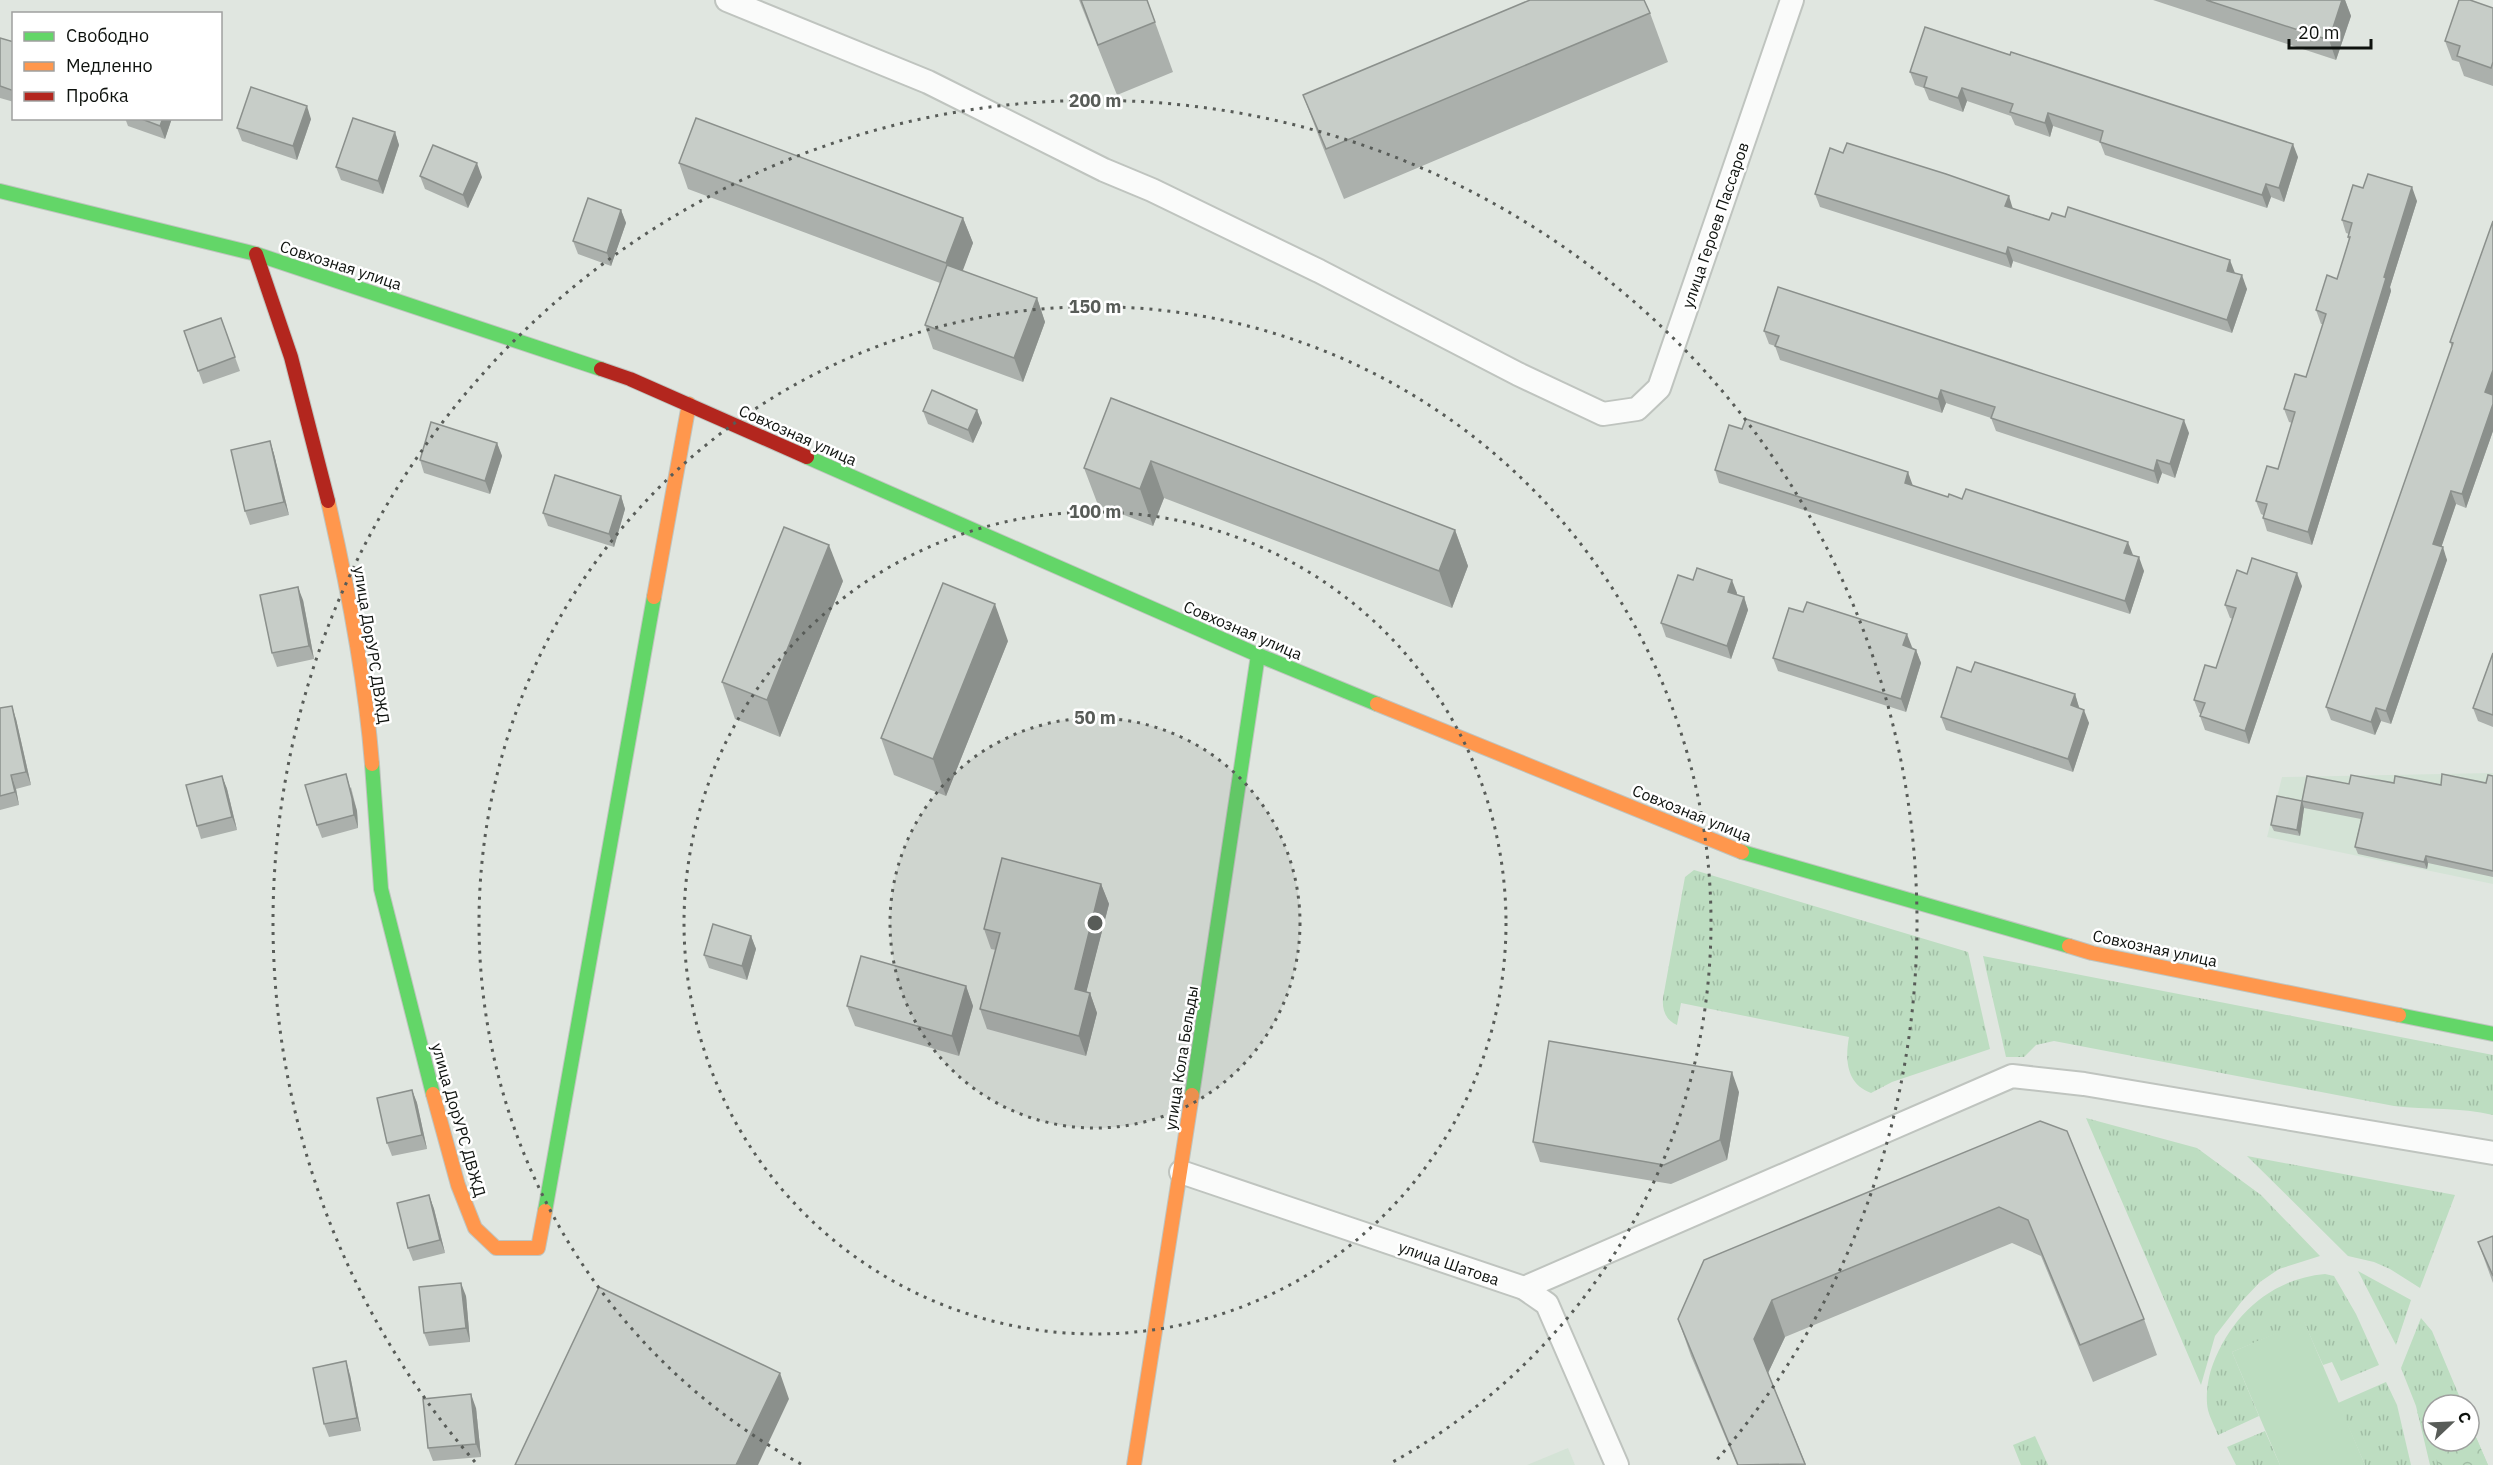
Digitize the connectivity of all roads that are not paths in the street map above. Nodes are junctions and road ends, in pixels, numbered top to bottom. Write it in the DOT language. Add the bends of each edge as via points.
graph roads {
  1 [pos="727,0"];
  2 [pos="1792,0"];
  3 [pos="0,191"];
  4 [pos="256,254"];
  5 [pos="689,405"];
  6 [pos="1258,656"];
  7 [pos="2493,1034"];
  8 [pos="2493,1153"];
  9 [pos="1181,1172"];
  10 [pos="1524,1288"];
  11 [pos="1134,1465"];
  12 [pos="1617,1465"];
  1 -- 2 [label="street, улица Героев Пассаров" via="928,82 1603,414 1637,409 1659,388"];
  3 -- 4 [label="street, Совхозная улица"];
  4 -- 5 [label="street, Совхозная улица" via="630,379"];
  4 -- 5 [label="street, улица ДорУРС ДВЖД" via="294,368 353,612 368,712 381,889 458,1185 475,1228 496,1248 538,1248"];
  5 -- 6 [label="street, Совхозная улица"];
  6 -- 7 [label="street, Совхозная улица" via="1742,852 2092,953"];
  6 -- 9 [label="street, улица Кола Бельды"];
  8 -- 10 [label="street" via="2084,1084 2012,1076"];
  9 -- 10 [label="street, улица Шатова"];
  9 -- 11 [label="street, улица Кола Бельды"];
  10 -- 12 [label="street, улица Шатова" via="1547,1304"];
}
